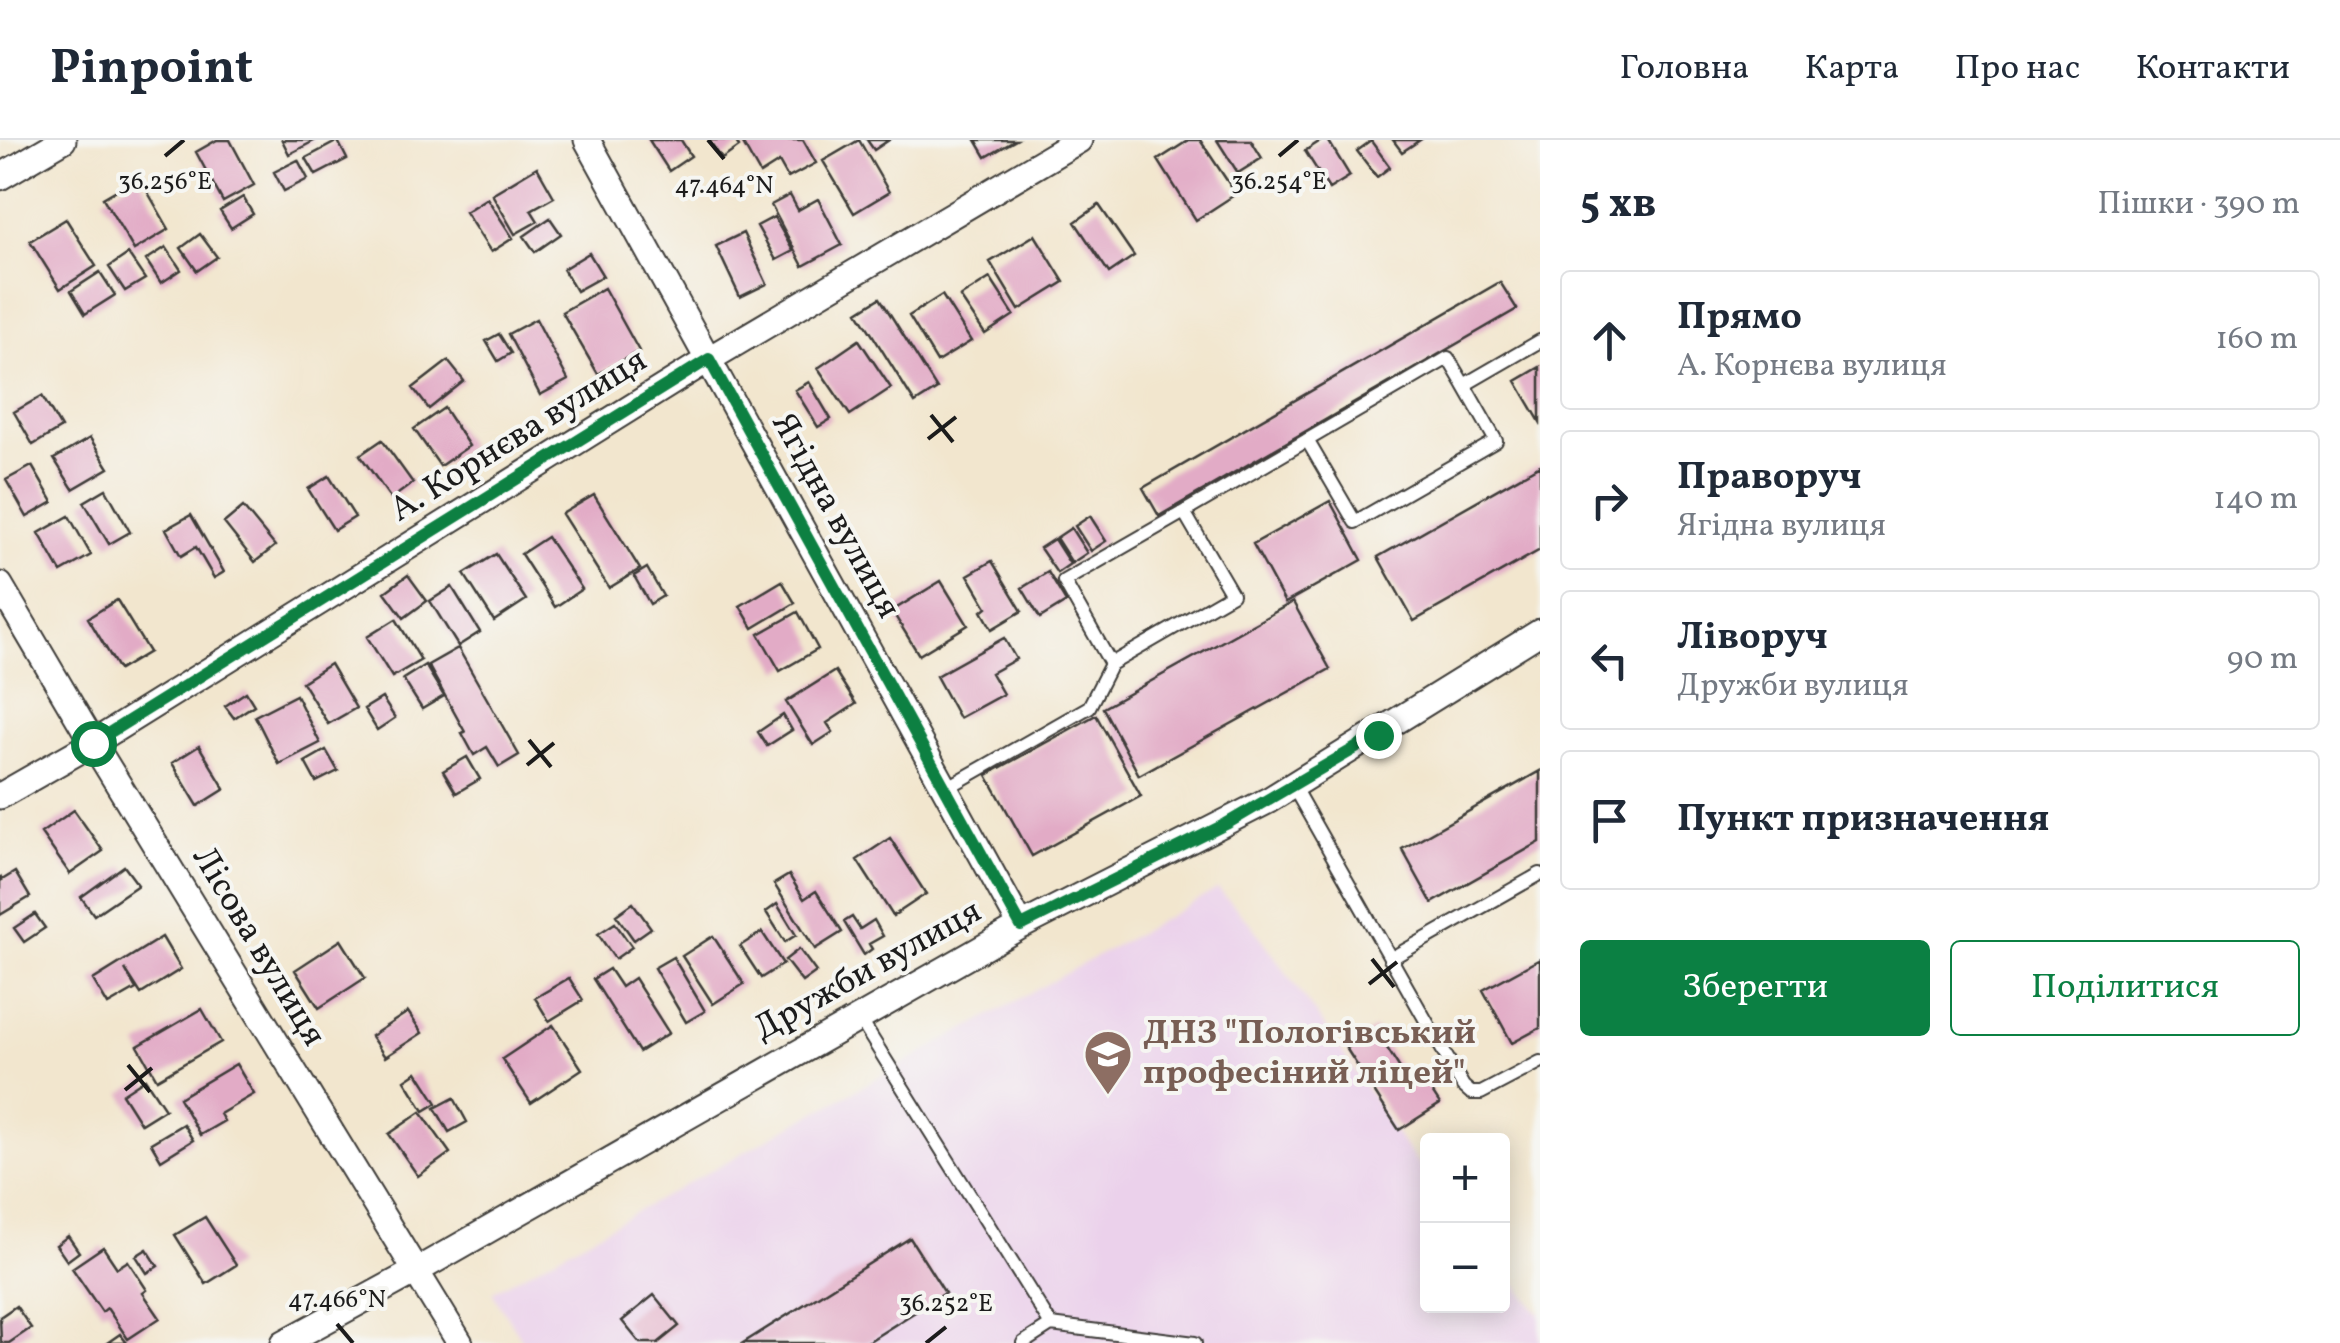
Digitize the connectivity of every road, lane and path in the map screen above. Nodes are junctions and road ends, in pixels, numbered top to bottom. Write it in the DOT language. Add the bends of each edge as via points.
graph roads {
  1 [pos="63,140"];
  2 [pos="588,140"];
  3 [pos="1079,140"];
  4 [pos="0,178"];
  5 [pos="1540,341"];
  6 [pos="709,359"];
  7 [pos="1464,385"];
  8 [pos="1307,440"];
  9 [pos="1184,512"];
  10 [pos="0,585"];
  11 [pos="1540,632"];
  12 [pos="1112,664"];
  13 [pos="93,743"];
  14 [pos="1293,786"];
  15 [pos="945,789"];
  16 [pos="0,796"];
  17 [pos="1540,874"];
  18 [pos="1021,926"];
  19 [pos="1390,959"];
  20 [pos="858,1016"];
  21 [pos="1540,1062"];
  22 [pos="416,1272"];
  23 [pos="1051,1325"];
  24 [pos="284,1343"];
  25 [pos="460,1343"];
  26 [pos="1023,1343"];
  27 [pos="1195,1343"];
  1 -- 4 [label="street"];
  2 -- 6 [label="street, Ягідна вулиця"];
  3 -- 6 [label="street, А. Корнєва вулиця"];
  5 -- 7 [label="lane"];
  6 -- 13 [label="street, А. Корнєва вулиця"];
  6 -- 15 [label="street, Ягідна вулиця"];
  7 -- 8 [label="lane" via="1448,358"];
  7 -- 8 [label="lane" via="1496,441 1355,522"];
  8 -- 9 [label="lane"];
  9 -- 12 [label="lane" via="1232,594"];
  9 -- 12 [label="lane" via="1064,581"];
  10 -- 13 [label="street, Лісова вулиця"];
  11 -- 14 [label="street, Дружби вулиця"];
  12 -- 15 [label="lane" via="1089,707"];
  13 -- 16 [label="street, А. Корнєва вулиця"];
  13 -- 22 [label="street, Лісова вулиця"];
  14 -- 18 [label="street, Дружби вулиця"];
  14 -- 19 [label="lane"];
  15 -- 18 [label="street, Ягідна вулиця"];
  17 -- 19 [label="lane"];
  18 -- 20 [label="street, Дружби вулиця"];
  19 -- 21 [label="lane" via="1471,1093"];
  20 -- 22 [label="street, Дружби вулиця"];
  20 -- 23 [label="lane"];
  22 -- 24 [label="street, Дружби вулиця"];
  22 -- 25 [label="street, Лісова вулиця"];
  23 -- 26 [label="lane"];
  23 -- 27 [label="lane"];
}
